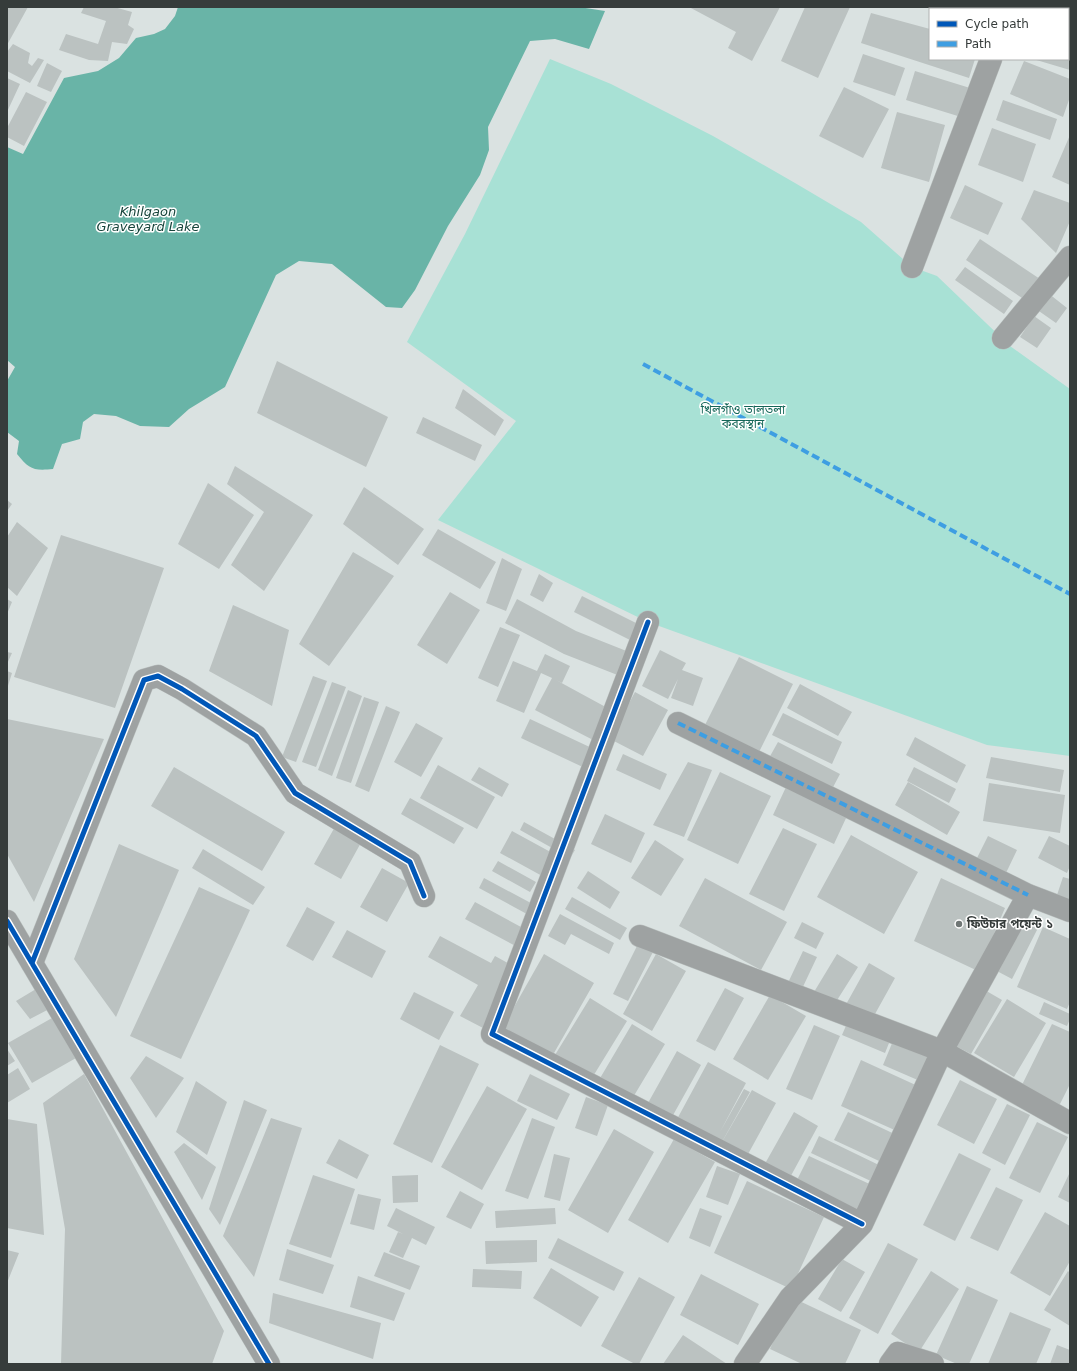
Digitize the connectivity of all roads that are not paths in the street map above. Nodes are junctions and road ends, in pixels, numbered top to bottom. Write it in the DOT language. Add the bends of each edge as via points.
graph roads {
  1 [pos="991,60"];
  2 [pos="1070,257"];
  3 [pos="912,267"];
  4 [pos="1003,338"];
  5 [pos="648,622"];
  6 [pos="678,723"];
  7 [pos="1028,895"];
  8 [pos="424,896"];
  9 [pos="1070,911"];
  10 [pos="7,921"];
  11 [pos="640,936"];
  12 [pos="32,963"];
  13 [pos="942,1051"];
  14 [pos="1070,1123"];
  15 [pos="862,1224"];
  16 [pos="269,1364"];
  17 [pos="745,1364"];
  18 [pos="890,1364"];
  19 [pos="933,1364"];
  1 -- 3 [label="street"];
  2 -- 4 [label="street"];
  5 -- 15 [label="street" via="492,1034"];
  6 -- 7 [label="street"];
  7 -- 9 [label="street"];
  7 -- 13 [label="street"];
  8 -- 12 [label="street" via="410,862 296,793 256,736 158,676 144,680"];
  10 -- 12 [label="street"];
  11 -- 13 [label="street"];
  12 -- 16 [label="street"];
  13 -- 14 [label="street"];
  13 -- 15 [label="street"];
  15 -- 17 [label="street" via="790,1298"];
  18 -- 19 [label="street" via="898,1353"];
}
